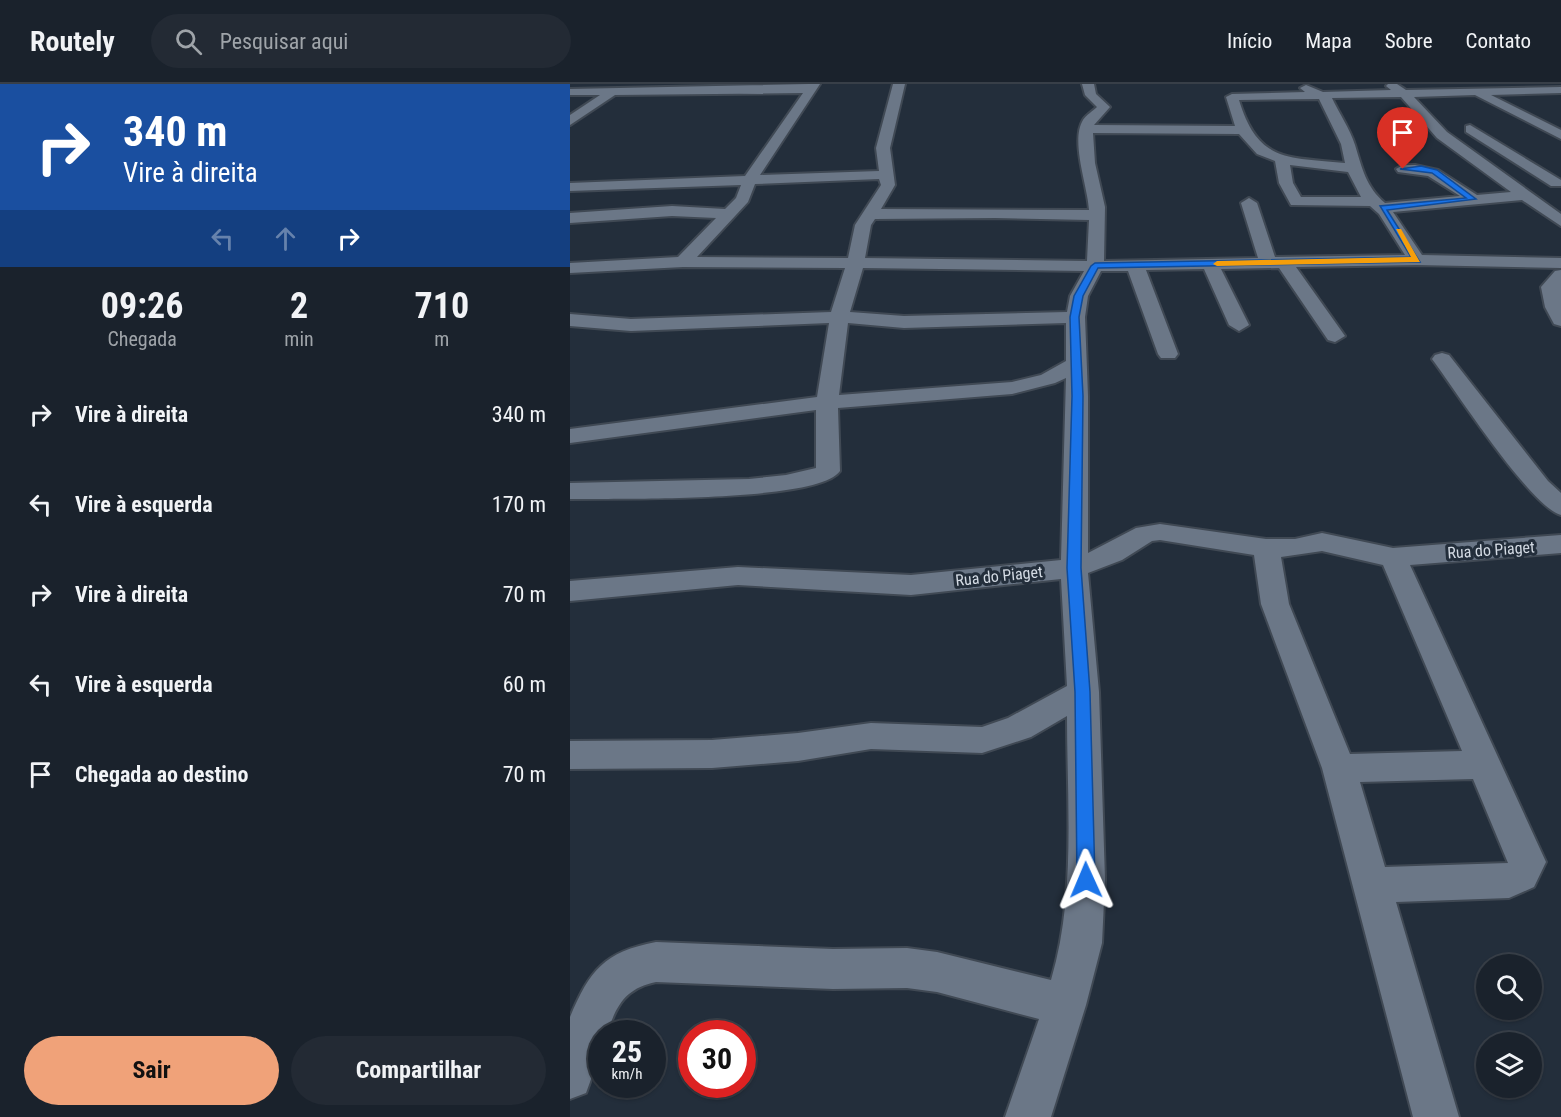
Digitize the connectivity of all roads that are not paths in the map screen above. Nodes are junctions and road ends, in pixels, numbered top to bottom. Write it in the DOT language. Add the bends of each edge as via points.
graph roads {
  1 [pos="899,84"];
  2 [pos="1088,84"];
  3 [pos="1300,84"];
  4 [pos="1388,84"];
  5 [pos="1461,84"];
  6 [pos="1541,84"];
  7 [pos="812,86"];
  8 [pos="1475,91"];
  9 [pos="1559,91"];
  10 [pos="570,92"];
  11 [pos="612,92"];
  12 [pos="1404,92"];
  13 [pos="1320,93"];
  14 [pos="570,121"];
  15 [pos="1086,129"];
  16 [pos="1470,129"];
  17 [pos="1243,130"];
  18 [pos="1561,135"];
  19 [pos="1282,159"];
  20 [pos="1353,168"];
  21 [pos="1403,169"];
  22 [pos="884,175"];
  23 [pos="750,179"];
  24 [pos="1558,183"];
  25 [pos="1511,184"];
  26 [pos="570,187"];
  27 [pos="1526,195"];
  28 [pos="1473,199"];
  29 [pos="1249,203"];
  30 [pos="1377,205"];
  31 [pos="729,214"];
  32 [pos="870,214"];
  33 [pos="1097,215"];
  34 [pos="570,218"];
  35 [pos="1561,221"];
  36 [pos="1417,260"];
  37 [pos="683,262"];
  38 [pos="856,262"];
  39 [pos="1506,262"];
  40 [pos="1276,263"];
  41 [pos="1561,263"];
  42 [pos="1210,264"];
  43 [pos="1135,265"];
  44 [pos="1095,266"];
  45 [pos="578,268"];
  46 [pos="1556,281"];
  47 [pos="570,286"];
  48 [pos="839,317"];
  49 [pos="1075,317"];
  50 [pos="570,320"];
  51 [pos="1561,320"];
  52 [pos="1239,325"];
  53 [pos="1335,336"];
  54 [pos="1168,354"];
  55 [pos="1442,358"];
  56 [pos="1077,363"];
  57 [pos="827,402"];
  58 [pos="570,436"];
  59 [pos="570,491"];
  60 [pos="1561,507"];
  61 [pos="1561,544"];
  62 [pos="1266,548"];
  63 [pos="1393,556"];
  64 [pos="1074,568"];
  65 [pos="570,591"];
  66 [pos="1083,692"];
  67 [pos="570,755"];
  68 [pos="1485,765"];
  69 [pos="1339,768"];
  70 [pos="1371,885"];
  71 [pos="1065,1005"];
  72 [pos="570,1077"];
  73 [pos="1028,1117"];
  74 [pos="1436,1117"];
  1 -- 22 [label="street" via="883,148 888,159"];
  2 -- 15 [label="street" via="1091,95 1104,107"];
  3 -- 13 [label="street"];
  4 -- 12 [label="street"];
  5 -- 8 [label="street"];
  6 -- 9 [label="street"];
  7 -- 11 [label="street"];
  7 -- 23 [label="street"];
  8 -- 9 [label="street"];
  8 -- 12 [label="street"];
  8 -- 18 [label="street"];
  10 -- 11 [label="street"];
  11 -- 14 [label="street"];
  12 -- 13 [label="street"];
  12 -- 25 [label="street" via="1442,135"];
  13 -- 17 [label="street" via="1232,96"];
  13 -- 20 [label="street" via="1348,144"];
  15 -- 17 [label="street"];
  15 -- 33 [label="street"];
  16 -- 24 [label="street"];
  17 -- 19 [label="street" via="1262,151"];
  19 -- 20 [label="street"];
  19 -- 30 [label="street" via="1286,183 1296,202"];
  20 -- 30 [label="street"];
  21 -- 28 [label="street" via="1435,171"];
  22 -- 23 [label="street"];
  22 -- 32 [label="street" via="888,185"];
  23 -- 26 [label="street"];
  23 -- 31 [label="street" via="742,199"];
  24 -- 25 [label="street"];
  25 -- 27 [label="street"];
  27 -- 28 [label="street"];
  27 -- 35 [label="street"];
  28 -- 30 [label="street"];
  29 -- 40 [label="street"];
  30 -- 36 [label="street"];
  31 -- 34 [label="street" via="672,211"];
  31 -- 37 [label="street"];
  32 -- 33 [label="street"];
  32 -- 38 [label="street" via="863,225"];
  33 -- 44 [label="street"];
  36 -- 39 [label="street"];
  36 -- 40 [label="street"];
  37 -- 38 [label="street"];
  37 -- 45 [label="street"];
  38 -- 44 [label="street"];
  38 -- 48 [label="street"];
  39 -- 41 [label="street"];
  39 -- 46 [label="street"];
  40 -- 42 [label="street"];
  40 -- 53 [label="street"];
  42 -- 43 [label="street"];
  42 -- 52 [label="street"];
  43 -- 44 [label="street"];
  43 -- 54 [label="street"];
  44 -- 49 [label="street" via="1079,296"];
  45 -- 47 [label="street"];
  46 -- 51 [label="street" via="1554,307"];
  48 -- 49 [label="street" via="904,322"];
  48 -- 50 [label="street" via="631,325"];
  48 -- 57 [label="street"];
  49 -- 56 [label="street"];
  55 -- 60 [label="street" via="1526,470"];
  56 -- 57 [label="street" via="1048,379 1012,388"];
  56 -- 64 [label="street"];
  57 -- 58 [label="street"];
  57 -- 59 [label="street" via="825,476 800,482 706,488"];
  61 -- 63 [label="street, Rua do Piaget"];
  62 -- 63 [label="street, Rua do Piaget" via="1322,542"];
  62 -- 64 [label="street, Rua do Piaget" via="1160,532 1144,534 1112,554"];
  62 -- 69 [label="street" via="1275,604"];
  63 -- 68 [label="street"];
  64 -- 65 [label="street, Rua do Piaget" via="910,585 738,576"];
  64 -- 66 [label="street"];
  66 -- 67 [label="street" via="1019,728 982,740 871,736 712,754"];
  66 -- 71 [label="street" via="1085,901 1082,944"];
  68 -- 69 [label="street"];
  68 -- 70 [label="street" via="1527,862 1521,874 1509,881"];
  69 -- 70 [label="street"];
  70 -- 74 [label="street"];
  71 -- 72 [label="street" via="907,968 656,962 634,966 614,978 602,995"];
  71 -- 73 [label="street"];
}
